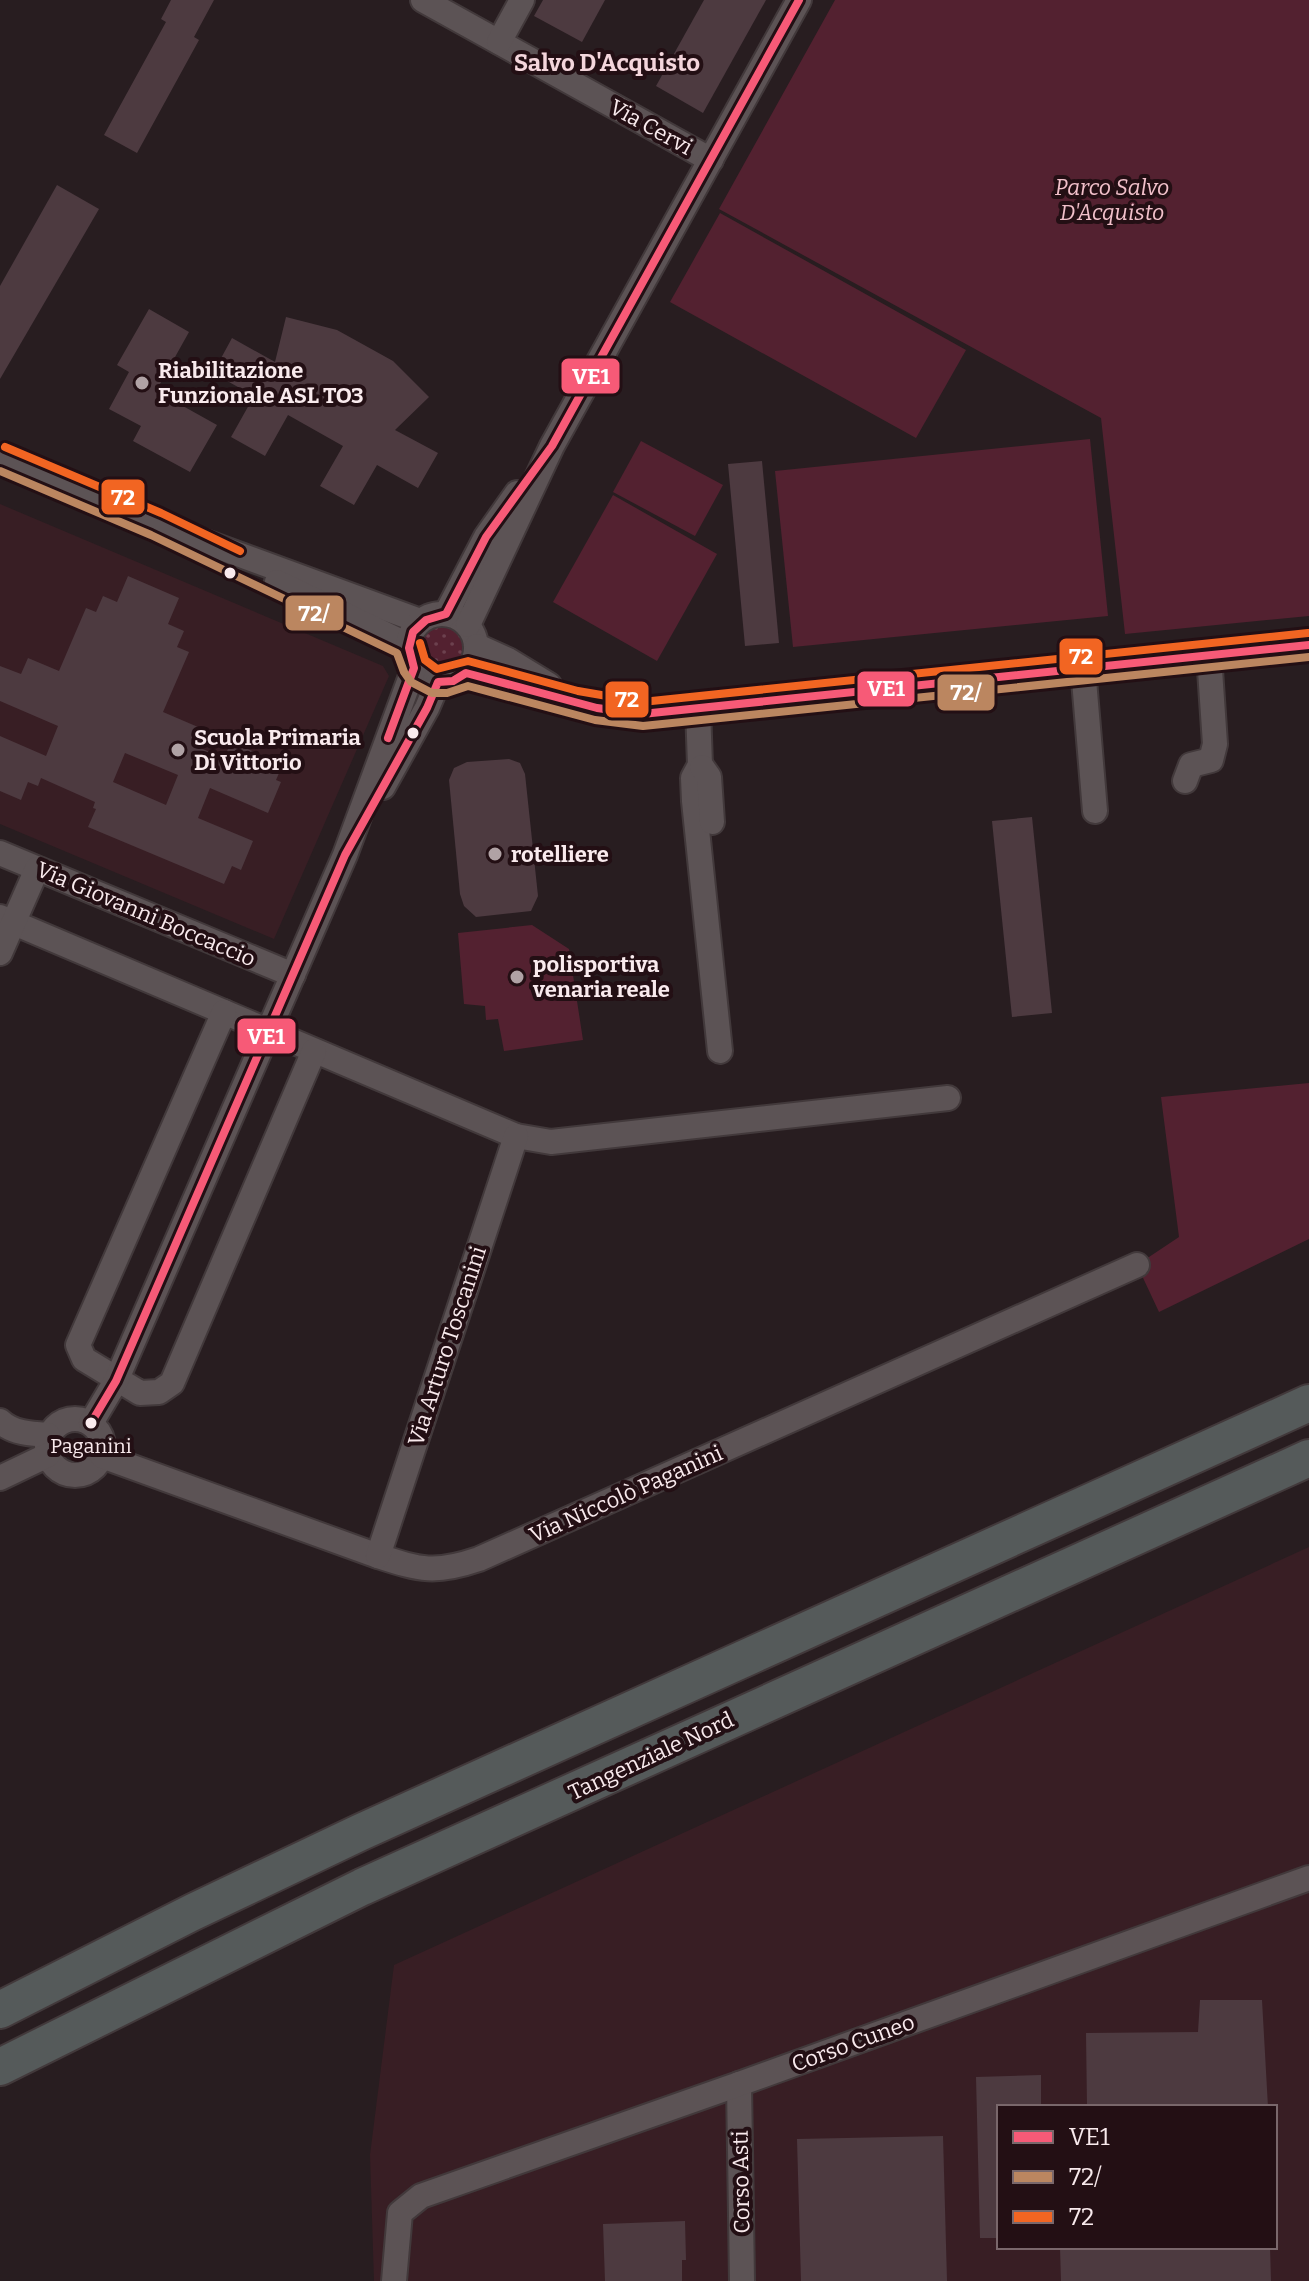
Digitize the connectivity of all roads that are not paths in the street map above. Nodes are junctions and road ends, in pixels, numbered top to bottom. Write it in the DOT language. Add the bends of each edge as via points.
graph roads {
  1 [pos="423,0"];
  2 [pos="522,0"];
  3 [pos="799,0"];
  4 [pos="499,42"];
  5 [pos="711,160"];
  6 [pos="552,446"];
  7 [pos="0,458"];
  8 [pos="156,524"];
  9 [pos="446,614"];
  10 [pos="420,621"];
  11 [pos="473,636"];
  12 [pos="1309,645"];
  13 [pos="1209,655"];
  14 [pos="411,656"];
  15 [pos="1083,668"];
  16 [pos="466,673"];
  17 [pos="438,682"];
  18 [pos="575,701"];
  19 [pos="698,708"];
  20 [pos="700,765"];
  21 [pos="1185,781"];
  22 [pos="1095,811"];
  23 [pos="712,822"];
  24 [pos="0,853"];
  25 [pos="345,855"];
  26 [pos="37,869"];
  27 [pos="7,920"];
  28 [pos="0,953"];
  29 [pos="293,975"];
  30 [pos="224,1012"];
  31 [pos="268,1031"];
  32 [pos="314,1051"];
  33 [pos="720,1051"];
  34 [pos="948,1098"];
  35 [pos="516,1136"];
  36 [pos="1137,1265"];
  37 [pos="116,1381"];
  38 [pos="1309,1403"];
  39 [pos="0,1421"];
  40 [pos="91,1423"];
  41 [pos="48,1445"];
  42 [pos="102,1456"];
  43 [pos="1309,1458"];
  44 [pos="0,1478"];
  45 [pos="378,1556"];
  46 [pos="1309,1878"];
  47 [pos="0,2010"];
  48 [pos="0,2067"];
  49 [pos="739,2084"];
  50 [pos="394,2281"];
  51 [pos="742,2281"];
  1 -- 4 [label="street, Via Cervi"];
  2 -- 4 [label="street"];
  3 -- 5 [label="street"];
  4 -- 5 [label="street, Via Cervi"];
  5 -- 6 [label="street"];
  6 -- 9 [label="street" via="486,537"];
  6 -- 11 [label="street"];
  7 -- 8 [label="street"];
  8 -- 10 [label="street"];
  8 -- 14 [label="street"];
  9 -- 10 [label="street"];
  9 -- 11 [label="street" via="457,617"];
  10 -- 14 [label="street" via="412,632"];
  11 -- 16 [label="street" via="474,661"];
  11 -- 18 [label="street"];
  12 -- 13 [label="street"];
  13 -- 15 [label="street"];
  13 -- 21 [label="street" via="1215,744 1211,760 1191,765"];
  14 -- 17 [label="street" via="424,677"];
  14 -- 25 [label="street"];
  15 -- 19 [label="street"];
  15 -- 22 [label="street"];
  16 -- 17 [label="street"];
  16 -- 18 [label="street"];
  17 -- 25 [label="street"];
  18 -- 19 [label="street" via="619,713"];
  19 -- 20 [label="street"];
  20 -- 23 [label="street" via="709,777"];
  20 -- 33 [label="street" via="693,778 694,801"];
  24 -- 26 [label="street, Via Giovanni Boccaccio"];
  25 -- 29 [label="street"];
  26 -- 27 [label="street"];
  26 -- 29 [label="street, Via Giovanni Boccaccio"];
  27 -- 28 [label="street"];
  27 -- 30 [label="street"];
  29 -- 31 [label="street"];
  30 -- 31 [label="street"];
  30 -- 37 [label="street" via="78,1345 84,1359"];
  31 -- 32 [label="street"];
  31 -- 37 [label="street"];
  32 -- 35 [label="street"];
  32 -- 37 [label="street" via="172,1383 159,1392 140,1393"];
  34 -- 35 [label="street" via="551,1142"];
  35 -- 45 [label="street, Via Arturo Toscanini"];
  36 -- 45 [label="street, Via Niccolò Paganini" via="479,1559 450,1569 419,1569"];
  37 -- 40 [label="street"];
  38 -- 47 [label="highway" via="375,1826"];
  39 -- 41 [label="street"];
  40 -- 41 [label="street" via="63,1420"];
  40 -- 42 [label="street" via="104,1444"];
  41 -- 42 [label="street" via="54,1466 63,1473 86,1473"];
  41 -- 44 [label="street"];
  42 -- 45 [label="street, Via Niccolò Paganini"];
  43 -- 48 [label="highway, Tangenziale Nord" via="362,1887"];
  46 -- 49 [label="street, Corso Cuneo"];
  49 -- 50 [label="street, Corso Cuneo" via="421,2196 400,2213"];
  49 -- 51 [label="street, Corso Asti"];
}
